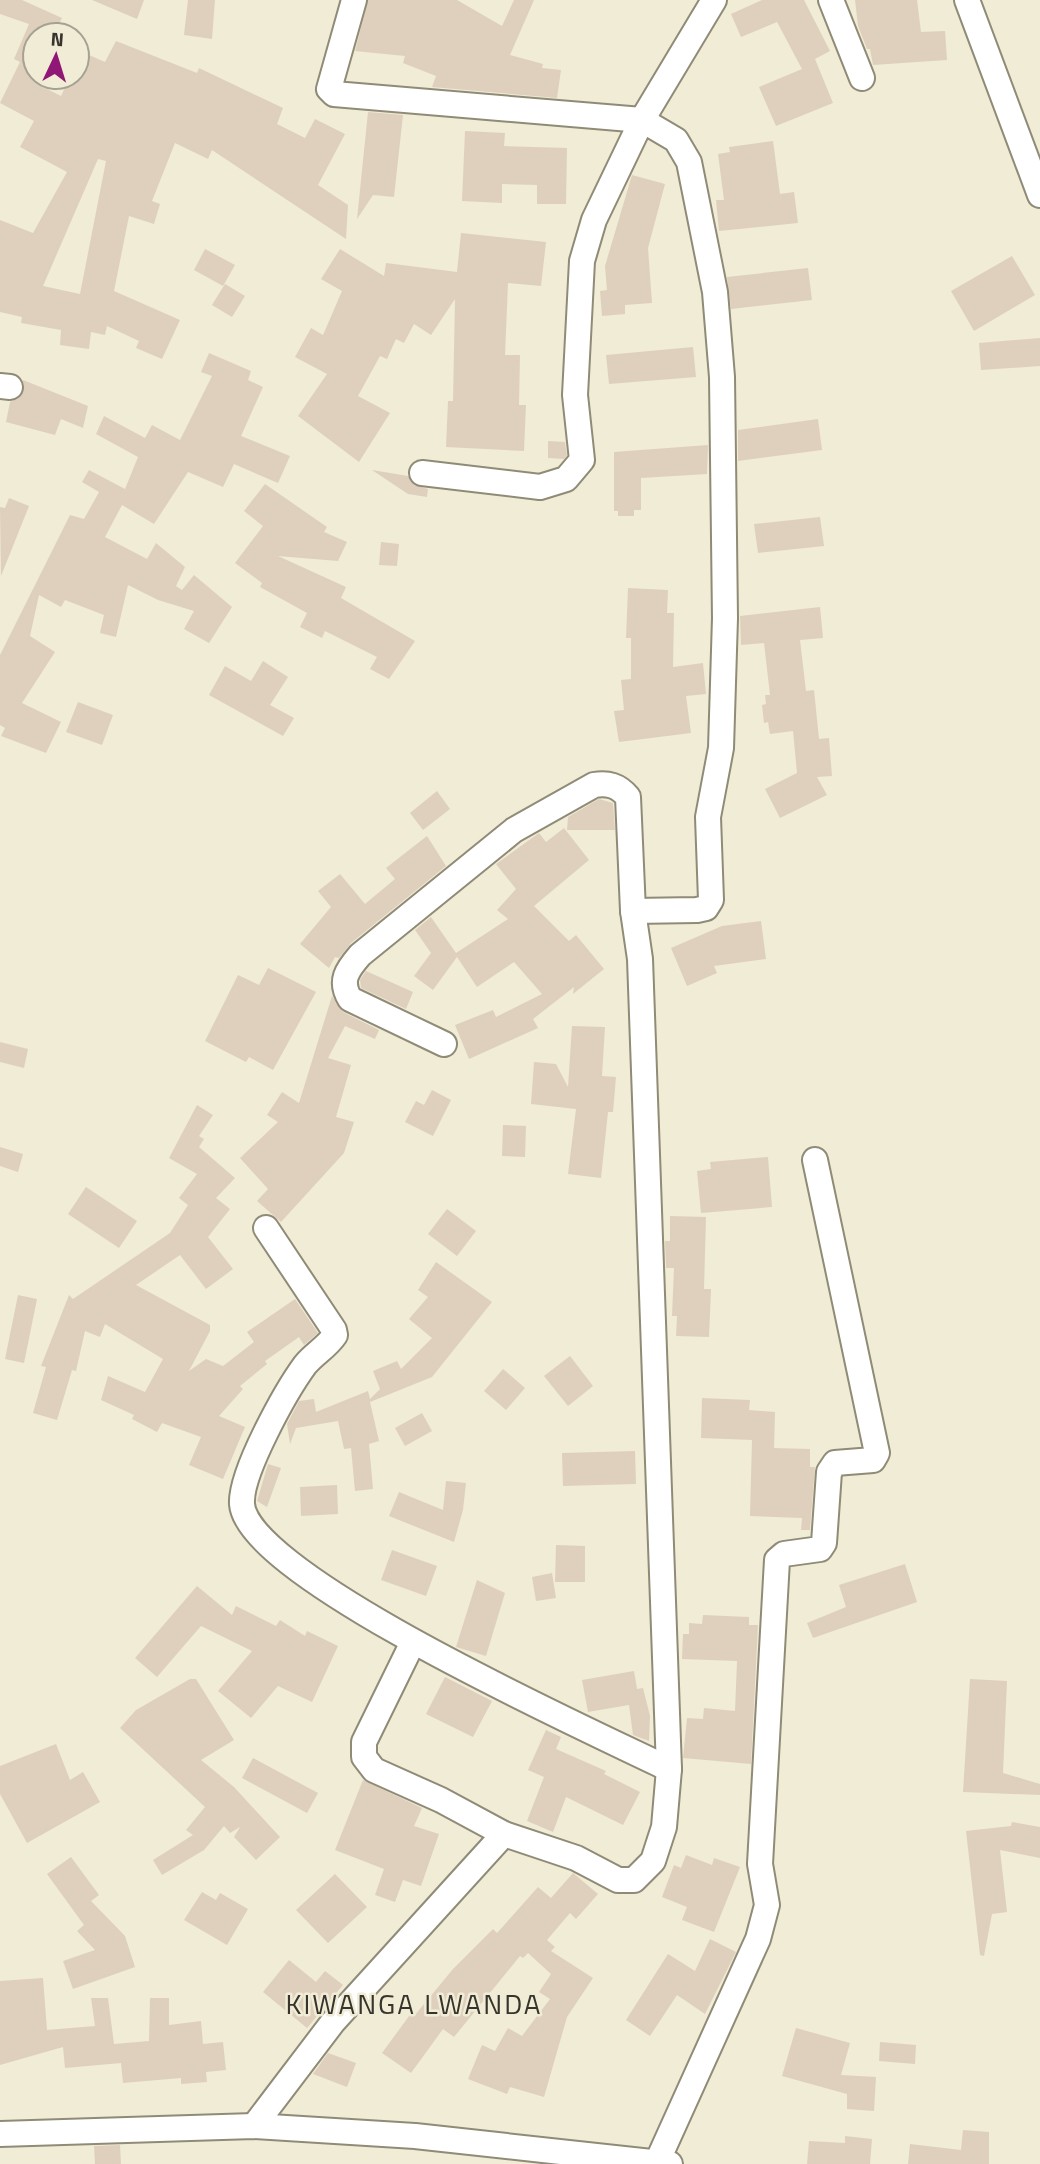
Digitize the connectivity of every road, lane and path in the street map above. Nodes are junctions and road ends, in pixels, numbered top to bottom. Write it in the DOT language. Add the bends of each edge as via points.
graph roads {
  1 [pos="354,0"];
  2 [pos="714,0"];
  3 [pos="831,0"];
  4 [pos="967,0"];
  5 [pos="862,78"];
  6 [pos="642,120"];
  7 [pos="1040,195"];
  8 [pos="422,473"];
  9 [pos="633,911"];
  10 [pos="443,1044"];
  11 [pos="816,1160"];
  12 [pos="266,1228"];
  13 [pos="413,1642"];
  14 [pos="669,1769"];
  15 [pos="504,1834"];
  16 [pos="254,2126"];
  17 [pos="0,2134"];
  18 [pos="527,2155"];
  19 [pos="664,2162"];
  1 -- 6 [label="street" via="329,89 334,94"];
  2 -- 6 [label="street"];
  3 -- 5 [label="street"];
  4 -- 7 [label="street"];
  6 -- 8 [label="street" via="594,220 582,261 575,395 582,460 566,479 540,487"];
  6 -- 9 [label="street" via="676,140 689,162 715,292 722,377 725,618 721,748 708,817 710,901 697,910"];
  9 -- 10 [label="street" via="625,792 609,783 594,785 513,830 360,955 346,972 343,988 349,999"];
  9 -- 14 [label="street" via="640,959"];
  11 -- 19 [label="street" via="877,1453 873,1460 835,1463 829,1472 820,1549 777,1560 760,1864 766,1905 758,1939"];
  12 -- 13 [label="street" via="335,1335 307,1363 274,1412 247,1483 244,1517 279,1556"];
  13 -- 14 [label="street"];
  13 -- 15 [label="street" via="364,1742 364,1757 374,1770"];
  14 -- 15 [label="street" via="664,1827 653,1861 634,1880 618,1880 576,1858"];
  15 -- 16 [label="street" via="333,2022"];
  16 -- 17 [label="street"];
  16 -- 18 [label="street"];
  18 -- 19 [label="street"];
}
